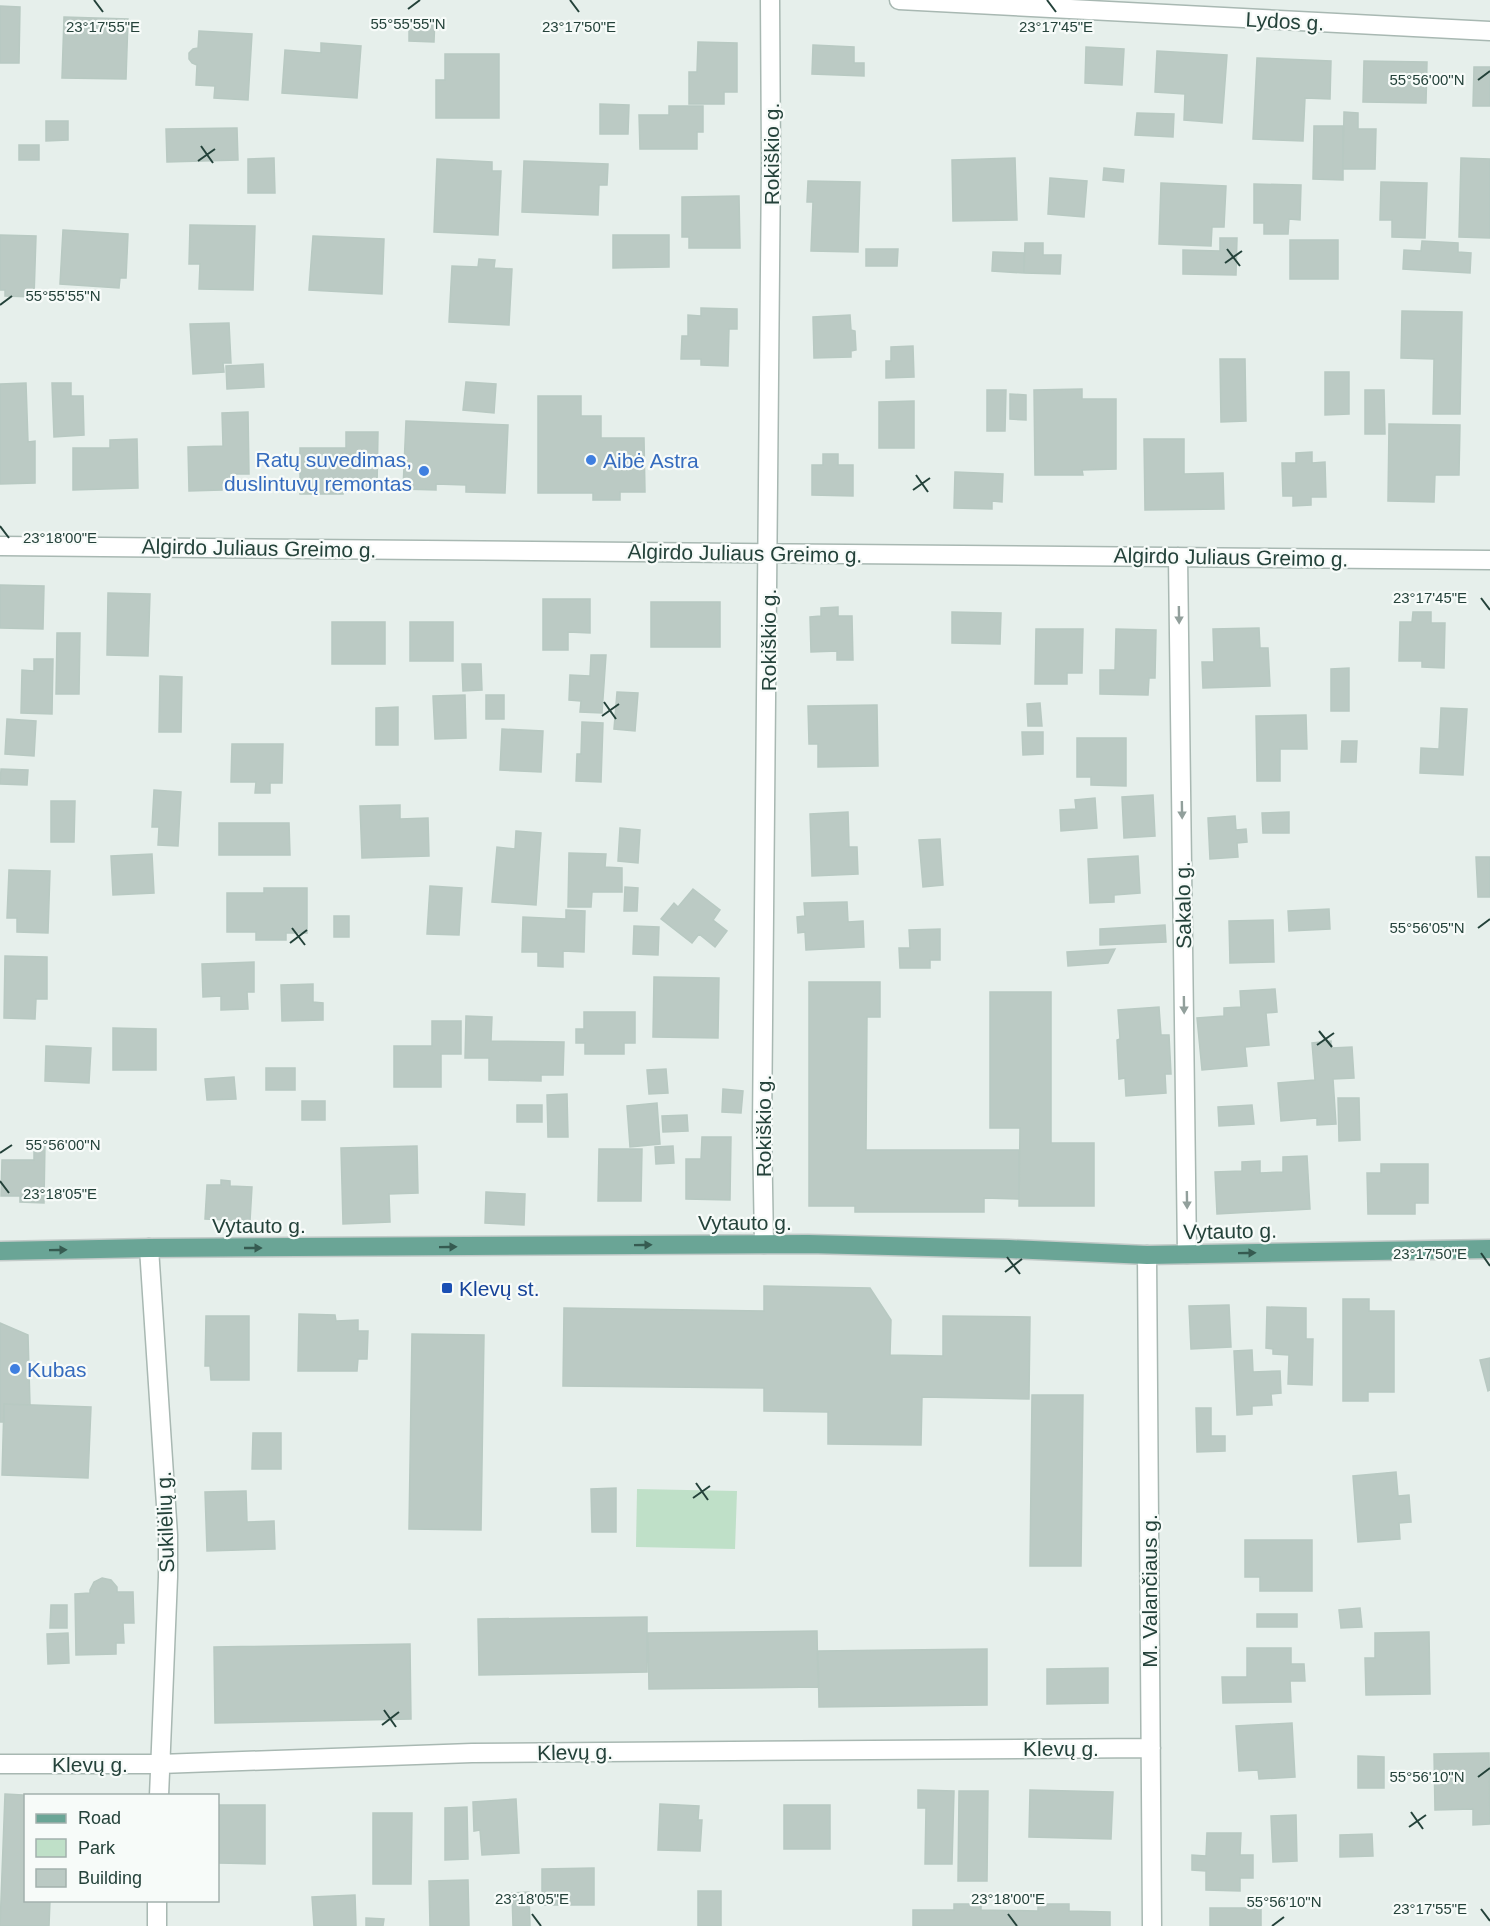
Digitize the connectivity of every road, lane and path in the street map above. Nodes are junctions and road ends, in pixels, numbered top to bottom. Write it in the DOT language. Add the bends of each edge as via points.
graph roads {
  1 [pos="770,0"];
  2 [pos="899,0"];
  3 [pos="1490,31"];
  4 [pos="0,546"];
  5 [pos="768,553"];
  6 [pos="1178,557"];
  7 [pos="1490,560"];
  8 [pos="764,1244"];
  9 [pos="149,1248"];
  10 [pos="1490,1249"];
  11 [pos="0,1251"];
  12 [pos="1187,1254"];
  13 [pos="1147,1255"];
  14 [pos="1151,1748"];
  15 [pos="0,1764"];
  16 [pos="160,1764"];
  17 [pos="159,1794"];
  18 [pos="157,1902"];
  19 [pos="157,1926"];
  20 [pos="1152,1926"];
  1 -- 5 [label="street, Rokiškio g."];
  2 -- 3 [label="street, Lydos g."];
  4 -- 5 [label="street, Algirdo Juliaus Greimo g."];
  5 -- 6 [label="street, Algirdo Juliaus Greimo g."];
  5 -- 8 [label="street, Rokiškio g."];
  6 -- 7 [label="street, Algirdo Juliaus Greimo g."];
  6 -- 12 [label="street, Sakalo g., one-way"];
  9 -- 8 [label="main road, Vytauto g., one-way"];
  8 -- 13 [label="main road, Vytauto g."];
  11 -- 9 [label="main road, Vytauto g., one-way"];
  9 -- 16 [label="street, Sukilėlių g." via="168,1535"];
  12 -- 10 [label="main road, Vytauto g., one-way"];
  12 -- 13 [label="main road, Vytauto g."];
  13 -- 14 [label="street, M. Valančiaus g."];
  14 -- 16 [label="street, Klevų g." via="472,1753"];
  14 -- 20 [label="street, M. Valančiaus g."];
  15 -- 16 [label="street, Klevų g."];
  16 -- 17 [label="street, Sukilėlių g."];
  18 -- 19 [label="street"];
}
